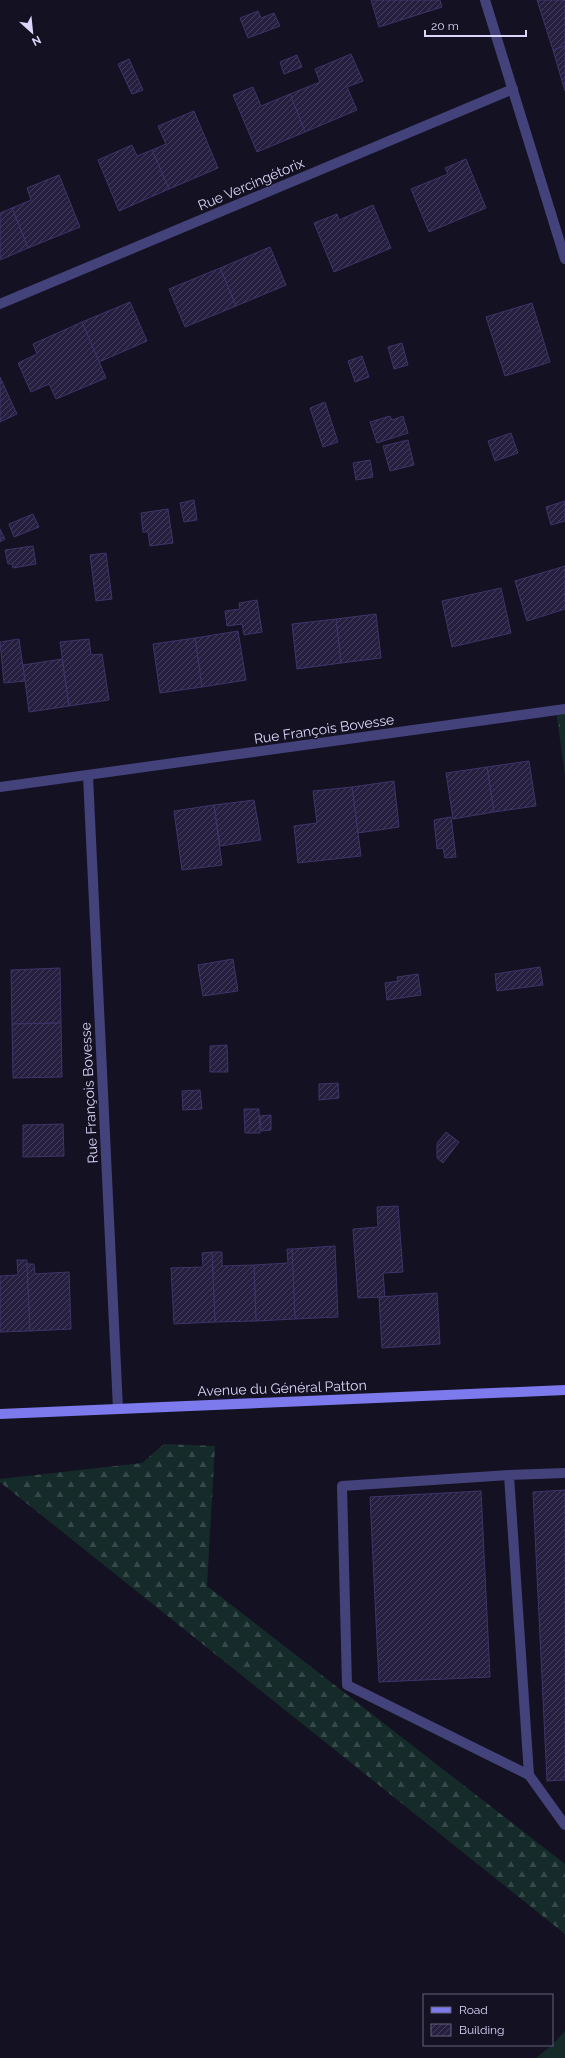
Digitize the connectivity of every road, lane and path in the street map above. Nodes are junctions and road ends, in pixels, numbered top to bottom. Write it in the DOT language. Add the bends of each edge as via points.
graph roads {
  1 [pos="485,0"];
  2 [pos="513,89"];
  3 [pos="565,259"];
  4 [pos="0,304"];
  5 [pos="565,709"];
  6 [pos="88,776"];
  7 [pos="0,786"];
  8 [pos="565,1390"];
  9 [pos="118,1409"];
  10 [pos="0,1414"];
  11 [pos="565,1473"];
  12 [pos="509,1475"];
  13 [pos="529,1775"];
  14 [pos="565,1825"];
  1 -- 2 [label="street"];
  2 -- 3 [label="street"];
  2 -- 4 [label="street, Rue Vercingétorix"];
  5 -- 6 [label="street, Rue François Bovesse"];
  6 -- 7 [label="street, Rue François Bovesse"];
  6 -- 9 [label="street, Rue François Bovesse"];
  8 -- 9 [label="main road, Avenue du Général Patton"];
  9 -- 10 [label="main road, Avenue du Général Patton"];
  11 -- 12 [label="street"];
  12 -- 13 [label="street"];
  12 -- 13 [label="street" via="342,1486 347,1685"];
  13 -- 14 [label="street"];
}
